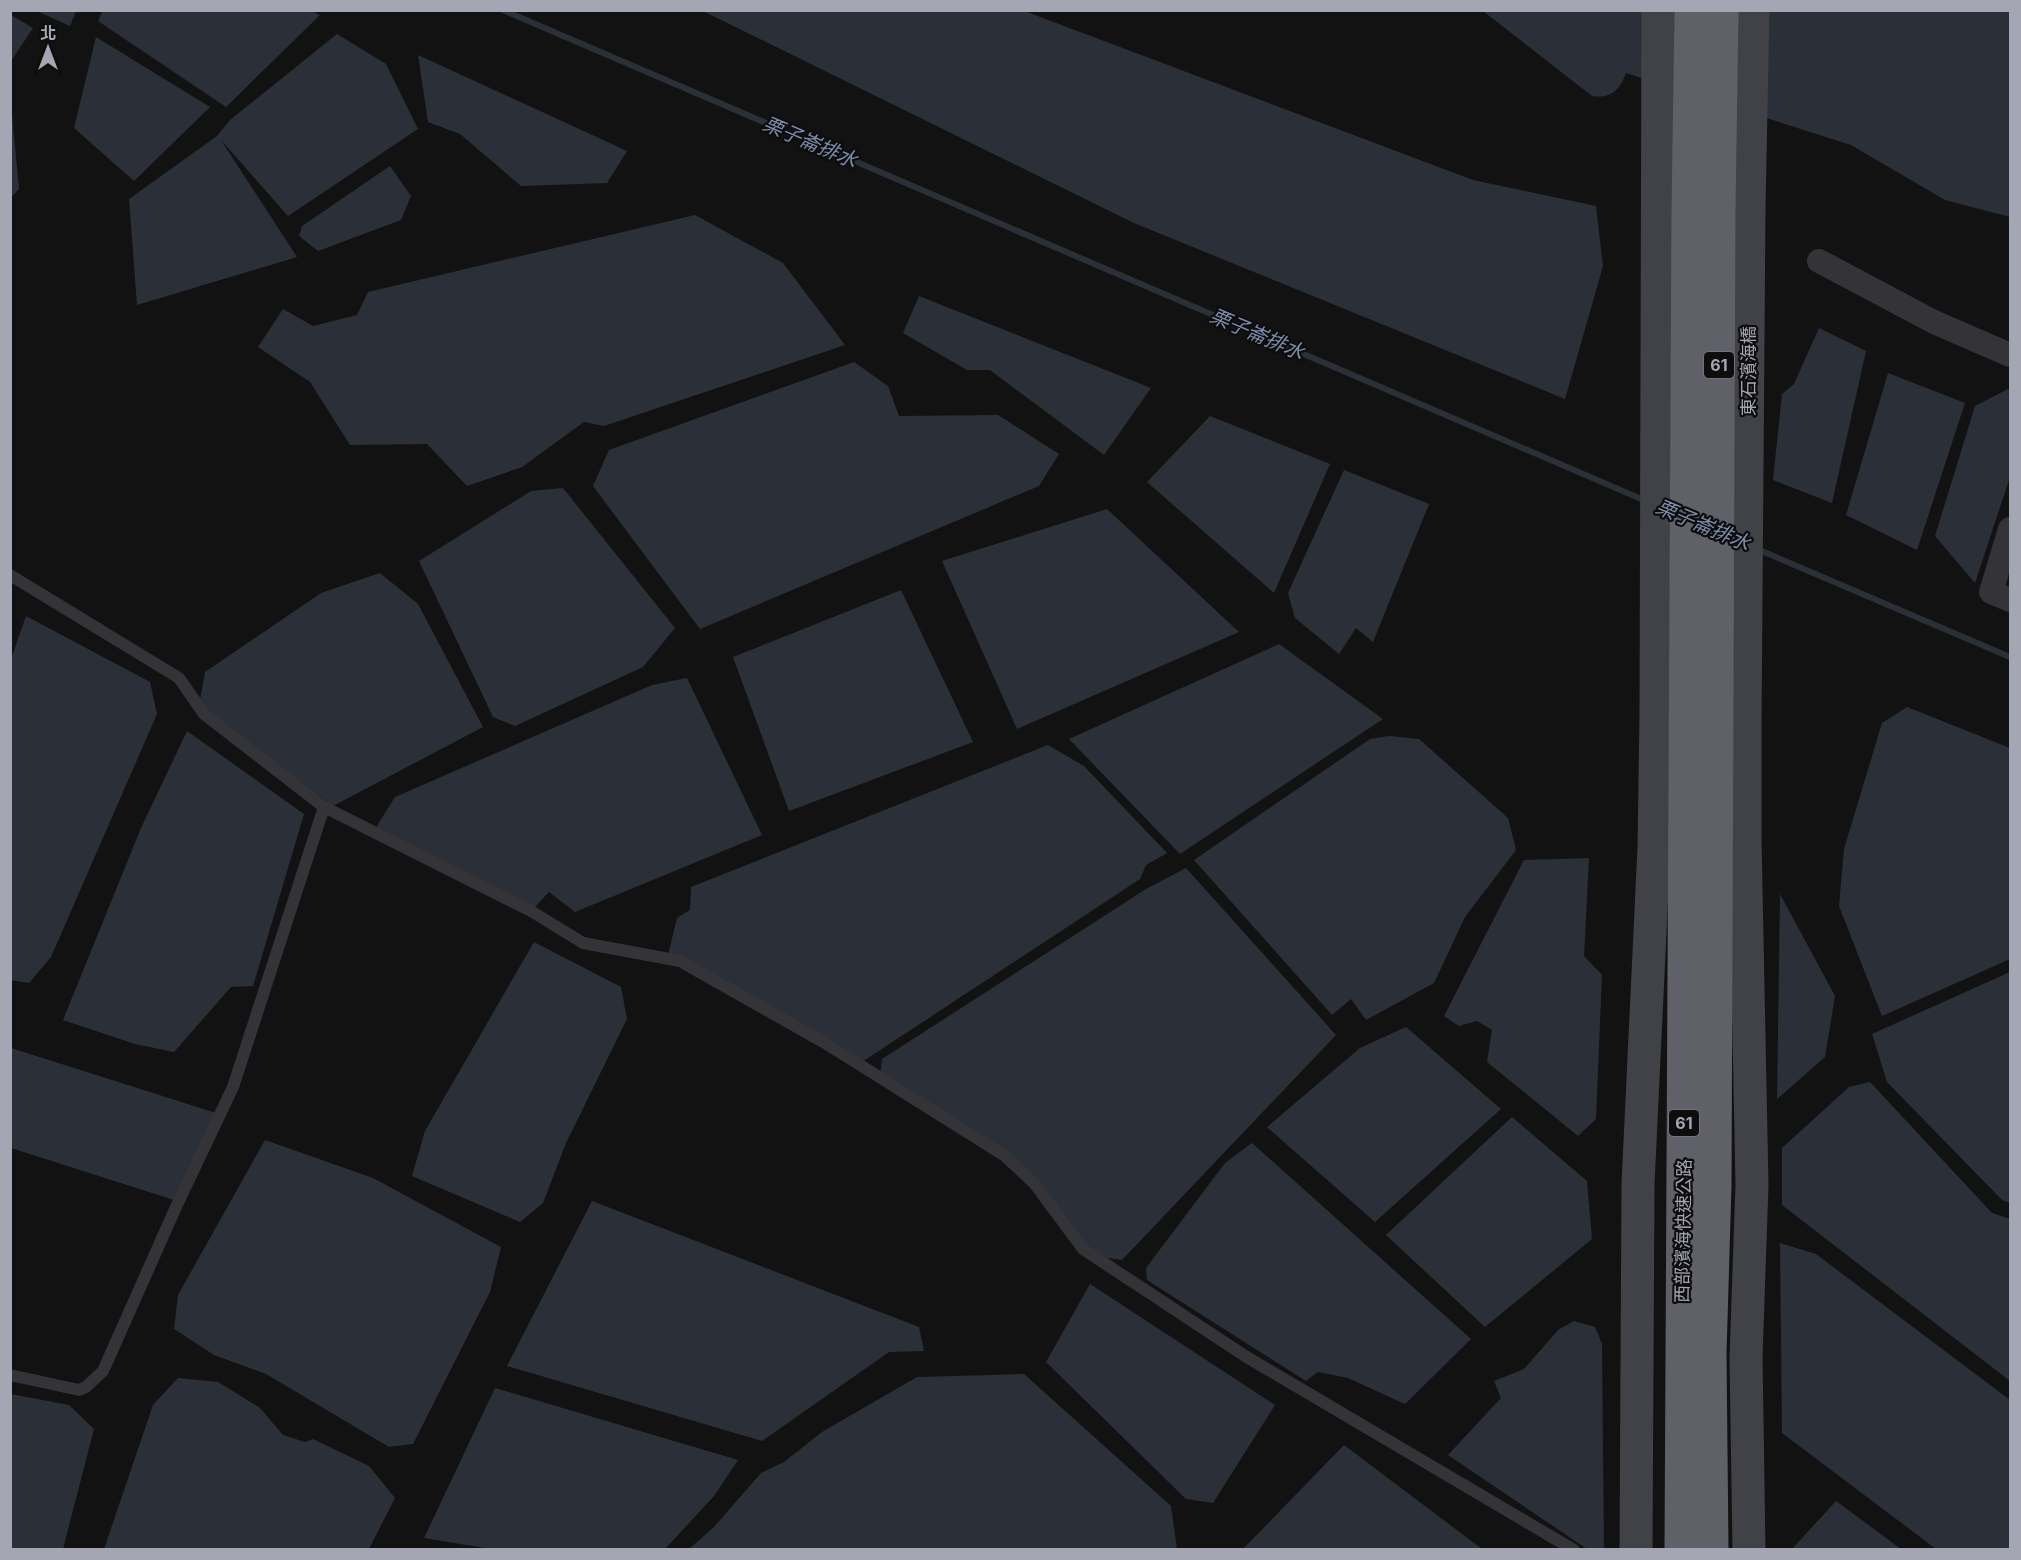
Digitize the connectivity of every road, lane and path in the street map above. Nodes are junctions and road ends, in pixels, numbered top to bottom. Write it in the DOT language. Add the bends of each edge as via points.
graph roads {
  1 [pos="1658,10"];
  2 [pos="1691,10"];
  3 [pos="1722,10"];
  4 [pos="1753,10"];
  5 [pos="1819,261"];
  6 [pos="2010,355"];
  7 [pos="2010,528"];
  8 [pos="10,575"];
  9 [pos="2010,600"];
  10 [pos="1732,725"];
  11 [pos="324,807"];
  12 [pos="10,1375"];
  13 [pos="1574,1550"];
  14 [pos="1636,1550"];
  15 [pos="1681,1550"];
  16 [pos="1712,1550"];
  17 [pos="1749,1550"];
  1 -- 14 [label="street" via="1654,848 1638,1185"];
  2 -- 15 [label="highway, 西部濱海快速公路 / 61"];
  3 -- 10 [label="highway, 東石濱海橋 / 61" via="1719,210"];
  4 -- 10 [label="street, 東石濱海橋"];
  5 -- 6 [label="street" via="1934,322"];
  7 -- 9 [label="street" via="1991,592"];
  8 -- 11 [label="lane" via="179,678 204,714"];
  10 -- 16 [label="highway, 西部濱海快速公路 / 61" via="1710,1353"];
  10 -- 17 [label="street" via="1745,852 1752,1185 1746,1358"];
  11 -- 12 [label="lane" via="233,1087 103,1371 79,1390"];
  11 -- 13 [label="lane" via="531,911 584,943 680,962 825,1043 1005,1156 1034,1183 1083,1249 1245,1356"];
}
